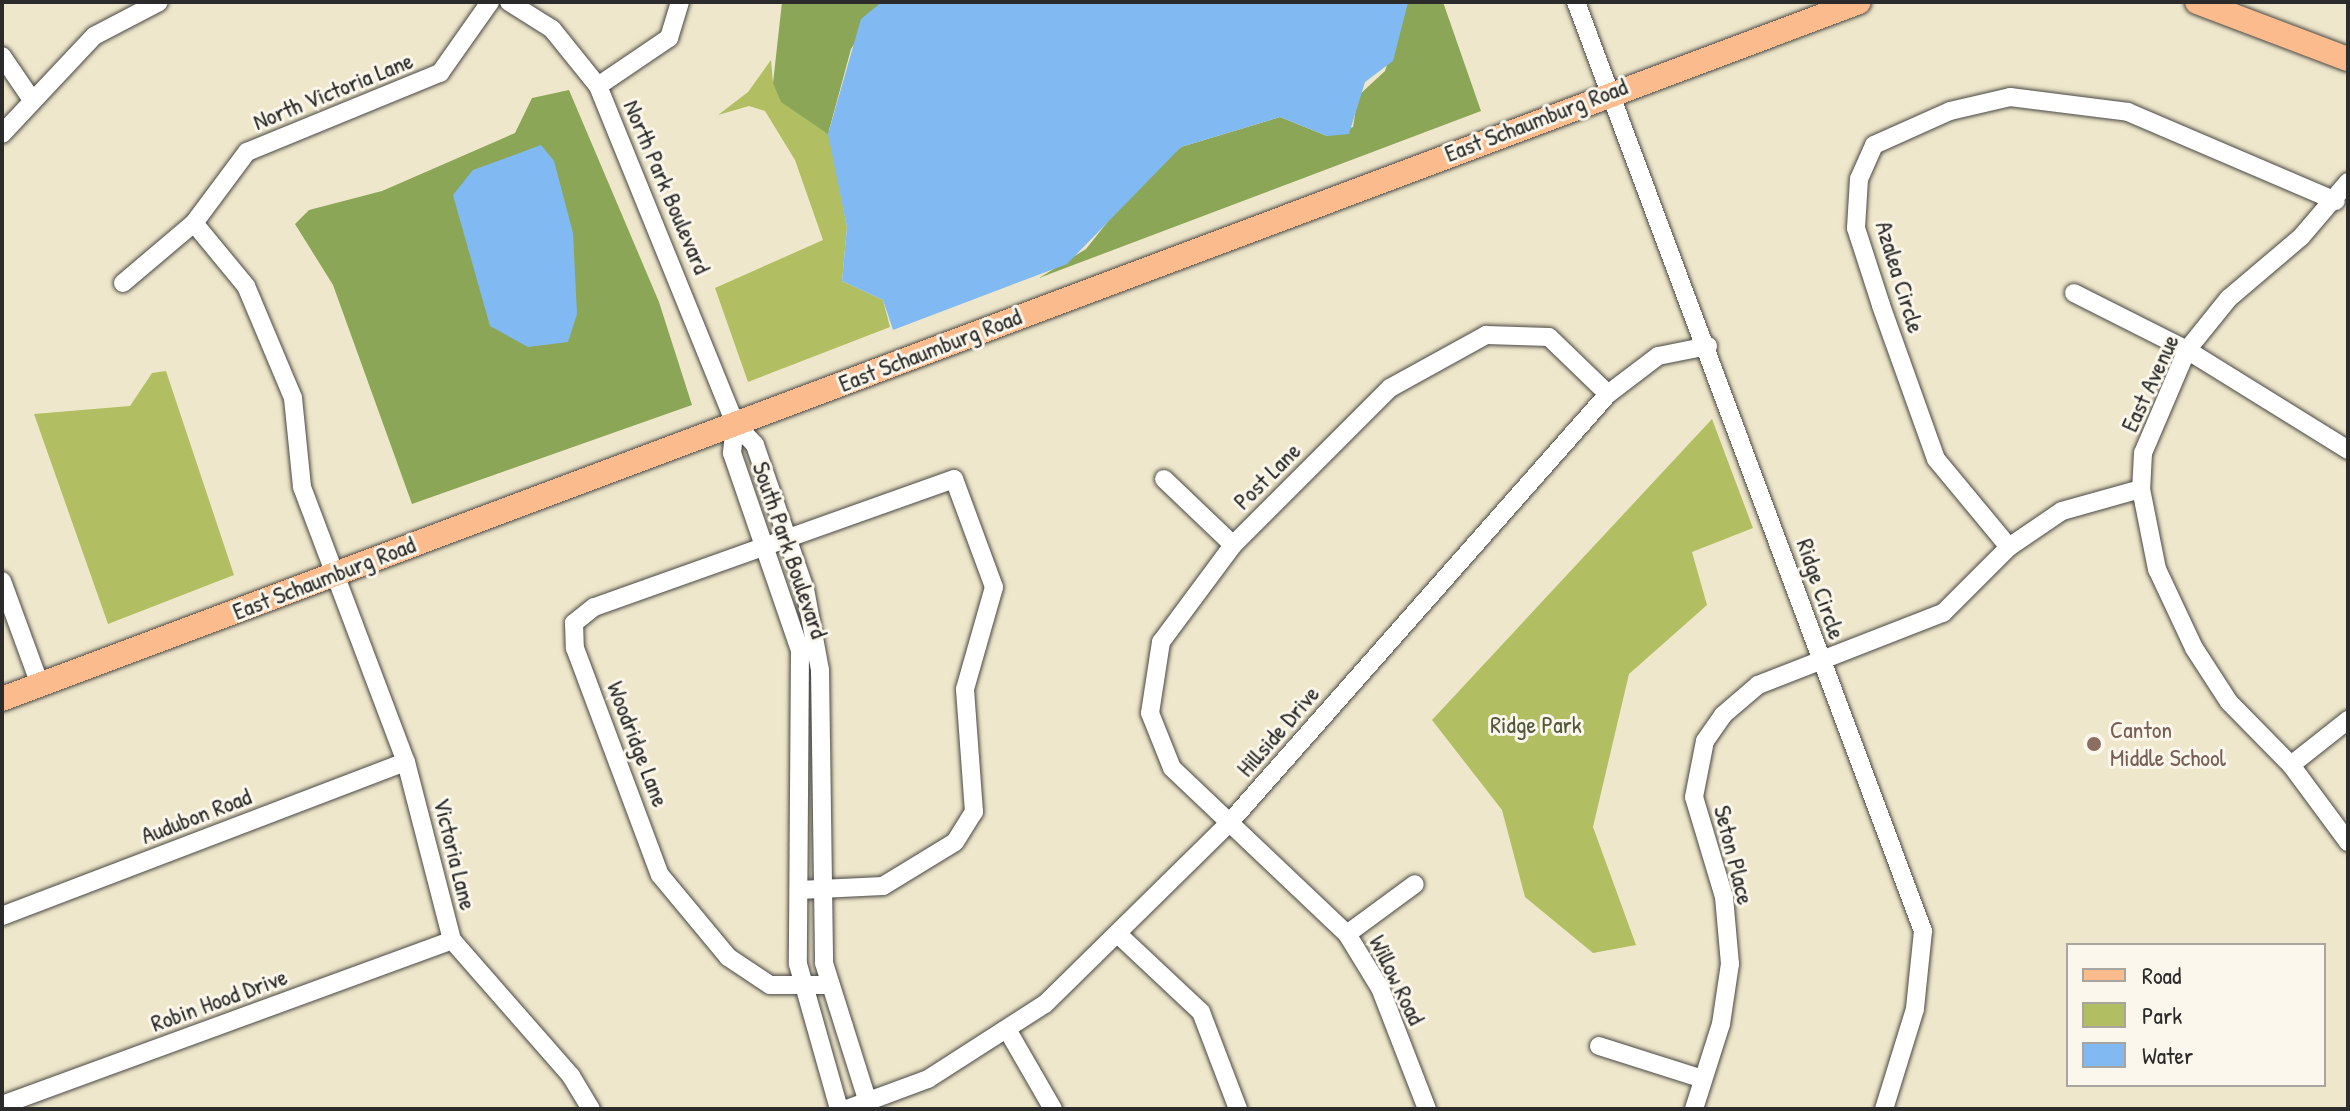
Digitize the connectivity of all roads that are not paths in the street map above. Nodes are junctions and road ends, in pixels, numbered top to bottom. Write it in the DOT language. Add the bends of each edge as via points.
graph roads {
  1 [pos="159,2"];
  2 [pos="490,2"];
  3 [pos="509,2"];
  4 [pos="680,2"];
  5 [pos="1576,2"];
  6 [pos="1859,2"];
  7 [pos="2197,2"];
  8 [pos="2,56"];
  9 [pos="2348,59"];
  10 [pos="598,86"];
  11 [pos="1610,92"];
  12 [pos="32,100"];
  13 [pos="2,134"];
  14 [pos="2348,182"];
  15 [pos="2336,201"];
  16 [pos="194,223"];
  17 [pos="123,283"];
  18 [pos="2074,293"];
  19 [pos="1708,346"];
  20 [pos="2187,350"];
  21 [pos="1608,394"];
  22 [pos="735,424"];
  23 [pos="2348,450"];
  24 [pos="1164,479"];
  25 [pos="2141,489"];
  26 [pos="788,541"];
  27 [pos="765,543"];
  28 [pos="1233,545"];
  29 [pos="2009,547"];
  30 [pos="333,574"];
  31 [pos="2,581"];
  32 [pos="1821,661"];
  33 [pos="40,685"];
  34 [pos="2,699"];
  35 [pos="2348,720"];
  36 [pos="406,762"];
  37 [pos="2291,765"];
  38 [pos="1230,822"];
  39 [pos="2348,842"];
  40 [pos="1415,884"];
  41 [pos="820,889"];
  42 [pos="799,890"];
  43 [pos="2,916"];
  44 [pos="1347,934"];
  45 [pos="1120,936"];
  46 [pos="452,940"];
  47 [pos="828,985"];
  48 [pos="801,987"];
  49 [pos="1008,1031"];
  50 [pos="1599,1046"];
  51 [pos="1703,1079"];
  52 [pos="2,1105"];
  53 [pos="868,1105"];
  54 [pos="591,1109"];
  55 [pos="839,1109"];
  56 [pos="847,1109"];
  57 [pos="1053,1109"];
  58 [pos="1238,1109"];
  59 [pos="1427,1109"];
  60 [pos="1694,1109"];
  61 [pos="1884,1109"];
  1 -- 12 [label="street" via="94,36"];
  2 -- 16 [label="street, North Victoria Lane" via="440,73 247,152"];
  3 -- 10 [label="street, North Park Boulevard" via="552,29"];
  4 -- 10 [label="street" via="669,38"];
  5 -- 11 [label="street, Ridge Circle"];
  6 -- 11 [label="main road, East Schaumburg Road"];
  7 -- 9 [label="main road"];
  8 -- 12 [label="street"];
  10 -- 22 [label="street, North Park Boulevard"];
  11 -- 19 [label="street, Ridge Circle"];
  11 -- 22 [label="main road, East Schaumburg Road"];
  12 -- 13 [label="street"];
  14 -- 15 [label="street, East Avenue"];
  15 -- 20 [label="street, East Avenue" via="2229,298"];
  15 -- 29 [label="street, Azalea Circle" via="2128,112 2010,97 1950,111 1874,145 1859,179 1856,228 1881,305 1936,459"];
  16 -- 17 [label="street, North Victoria Lane"];
  16 -- 30 [label="street" via="246,286 293,398 302,487"];
  18 -- 20 [label="street"];
  19 -- 21 [label="street, Hillside Drive" via="1658,356"];
  19 -- 32 [label="street, Ridge Circle"];
  20 -- 23 [label="street"];
  20 -- 25 [label="street, East Avenue" via="2143,453"];
  21 -- 28 [label="street, Post Lane" via="1549,337 1486,335 1390,388"];
  21 -- 38 [label="street, Hillside Drive"];
  22 -- 26 [label="street, South Park Boulevard" via="755,445"];
  22 -- 27 [label="street, South Park Boulevard" via="732,453"];
  22 -- 30 [label="main road, East Schaumburg Road"];
  24 -- 28 [label="street"];
  25 -- 29 [label="street, Seton Place" via="2062,511"];
  25 -- 37 [label="street, East Avenue" via="2157,569 2194,648 2229,702"];
  26 -- 27 [label="street"];
  26 -- 41 [label="street, South Park Boulevard" via="819,657"];
  26 -- 41 [label="street" via="954,479 994,587 965,689 974,812 955,842 883,886"];
  27 -- 42 [label="street, South Park Boulevard" via="801,660"];
  27 -- 48 [label="street, Woodridge Lane" via="594,607 574,623 575,648 660,875 728,957 770,985"];
  28 -- 38 [label="street, Post Lane" via="1161,642 1150,713 1172,768"];
  29 -- 32 [label="street, Seton Place" via="1943,613"];
  30 -- 33 [label="main road, East Schaumburg Road"];
  30 -- 36 [label="street, Victoria Lane"];
  31 -- 33 [label="street"];
  32 -- 51 [label="street, Seton Place" via="1739,698 1705,741 1696,771 1694,797 1724,897 1730,964"];
  32 -- 61 [label="street, Ridge Circle" via="1923,931 1915,1009"];
  33 -- 34 [label="main road, East Schaumburg Road"];
  35 -- 37 [label="street"];
  36 -- 43 [label="street, Audubon Road"];
  36 -- 46 [label="street, Victoria Lane"];
  37 -- 39 [label="street, East Avenue"];
  38 -- 44 [label="street, Willow Road"];
  38 -- 45 [label="street, Hillside Drive"];
  40 -- 44 [label="street"];
  41 -- 42 [label="street"];
  41 -- 47 [label="street, South Park Boulevard"];
  42 -- 48 [label="street, South Park Boulevard"];
  44 -- 59 [label="street, Willow Road" via="1380,988"];
  45 -- 49 [label="street, Hillside Drive"];
  45 -- 58 [label="street" via="1201,1012"];
  46 -- 52 [label="street, Robin Hood Drive"];
  46 -- 54 [label="street, Victoria Lane" via="571,1076"];
  47 -- 48 [label="street, Woodridge Lane"];
  47 -- 53 [label="street, South Park Boulevard"];
  48 -- 55 [label="street, South Park Boulevard"];
  49 -- 53 [label="street, Hillside Drive" via="928,1079"];
  49 -- 57 [label="street"];
  50 -- 51 [label="street"];
  51 -- 60 [label="street, Seton Place"];
  53 -- 56 [label="street, Hillside Drive"];
}
